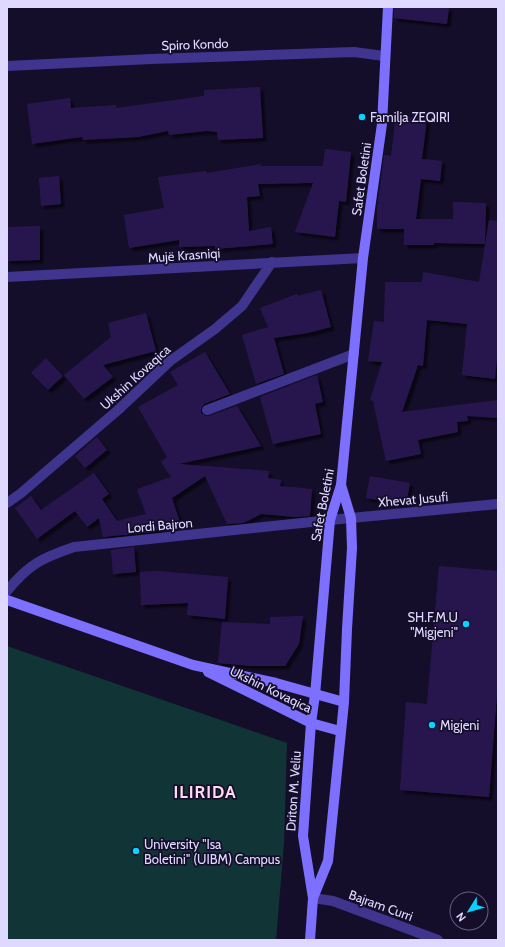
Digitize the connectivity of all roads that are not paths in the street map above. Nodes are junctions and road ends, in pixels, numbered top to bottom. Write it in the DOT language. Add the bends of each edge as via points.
graph roads {
  1 [pos="388,7"];
  2 [pos="384,56"];
  3 [pos="7,66"];
  4 [pos="363,258"];
  5 [pos="272,262"];
  6 [pos="7,277"];
  7 [pos="354,354"];
  8 [pos="207,410"];
  9 [pos="341,485"];
  10 [pos="7,503"];
  11 [pos="498,504"];
  12 [pos="351,518"];
  13 [pos="330,520"];
  14 [pos="7,591"];
  15 [pos="7,600"];
  16 [pos="193,665"];
  17 [pos="315,695"];
  18 [pos="344,702"];
  19 [pos="313,709"];
  20 [pos="311,723"];
  21 [pos="340,731"];
  22 [pos="313,898"];
  23 [pos="310,940"];
  24 [pos="438,940"];
  1 -- 2 [label="street, Safet Boletini"];
  2 -- 3 [label="street, Spiro Kondo" via="354,52"];
  2 -- 4 [label="street, Safet Boletini" via="382,124"];
  4 -- 5 [label="street, Mujë Krasniqi"];
  4 -- 7 [label="street, Safet Boletini"];
  5 -- 6 [label="street, Mujë Krasniqi"];
  5 -- 10 [label="street, Ukshin Kovaqica" via="242,306 170,361 118,410"];
  7 -- 8 [label="street"];
  7 -- 9 [label="street, Safet Boletini"];
  9 -- 12 [label="street"];
  9 -- 13 [label="street, Safet Boletini"];
  11 -- 12 [label="street, Xhevat Jusufi"];
  12 -- 13 [label="street, Xhevat Jusufi"];
  12 -- 18 [label="street" via="352,548"];
  13 -- 14 [label="street, Lordi Bajron" via="74,547 44,558 21,573"];
  13 -- 17 [label="street, Safet Boletini"];
  15 -- 16 [label="street, Ukshin Kovaqica"];
  16 -- 17 [label="street, Ukshin Kovaqica" via="276,683"];
  16 -- 20 [label="street, Ukshin Kovaqica"];
  17 -- 18 [label="street, Ukshin Kovaqica"];
  17 -- 19 [label="street, Safet Boletini"];
  18 -- 21 [label="street, Driton M. Veliu"];
  19 -- 20 [label="street, Driton M. Veliu"];
  20 -- 21 [label="street, Ukshin Kovaqica"];
  20 -- 22 [label="street, Driton M. Veliu" via="303,836"];
  21 -- 22 [label="street, Driton M. Veliu" via="328,862"];
  22 -- 23 [label="street, Driton M. Veliu"];
  22 -- 24 [label="street, Bajram Curri" via="333,901"];
}
